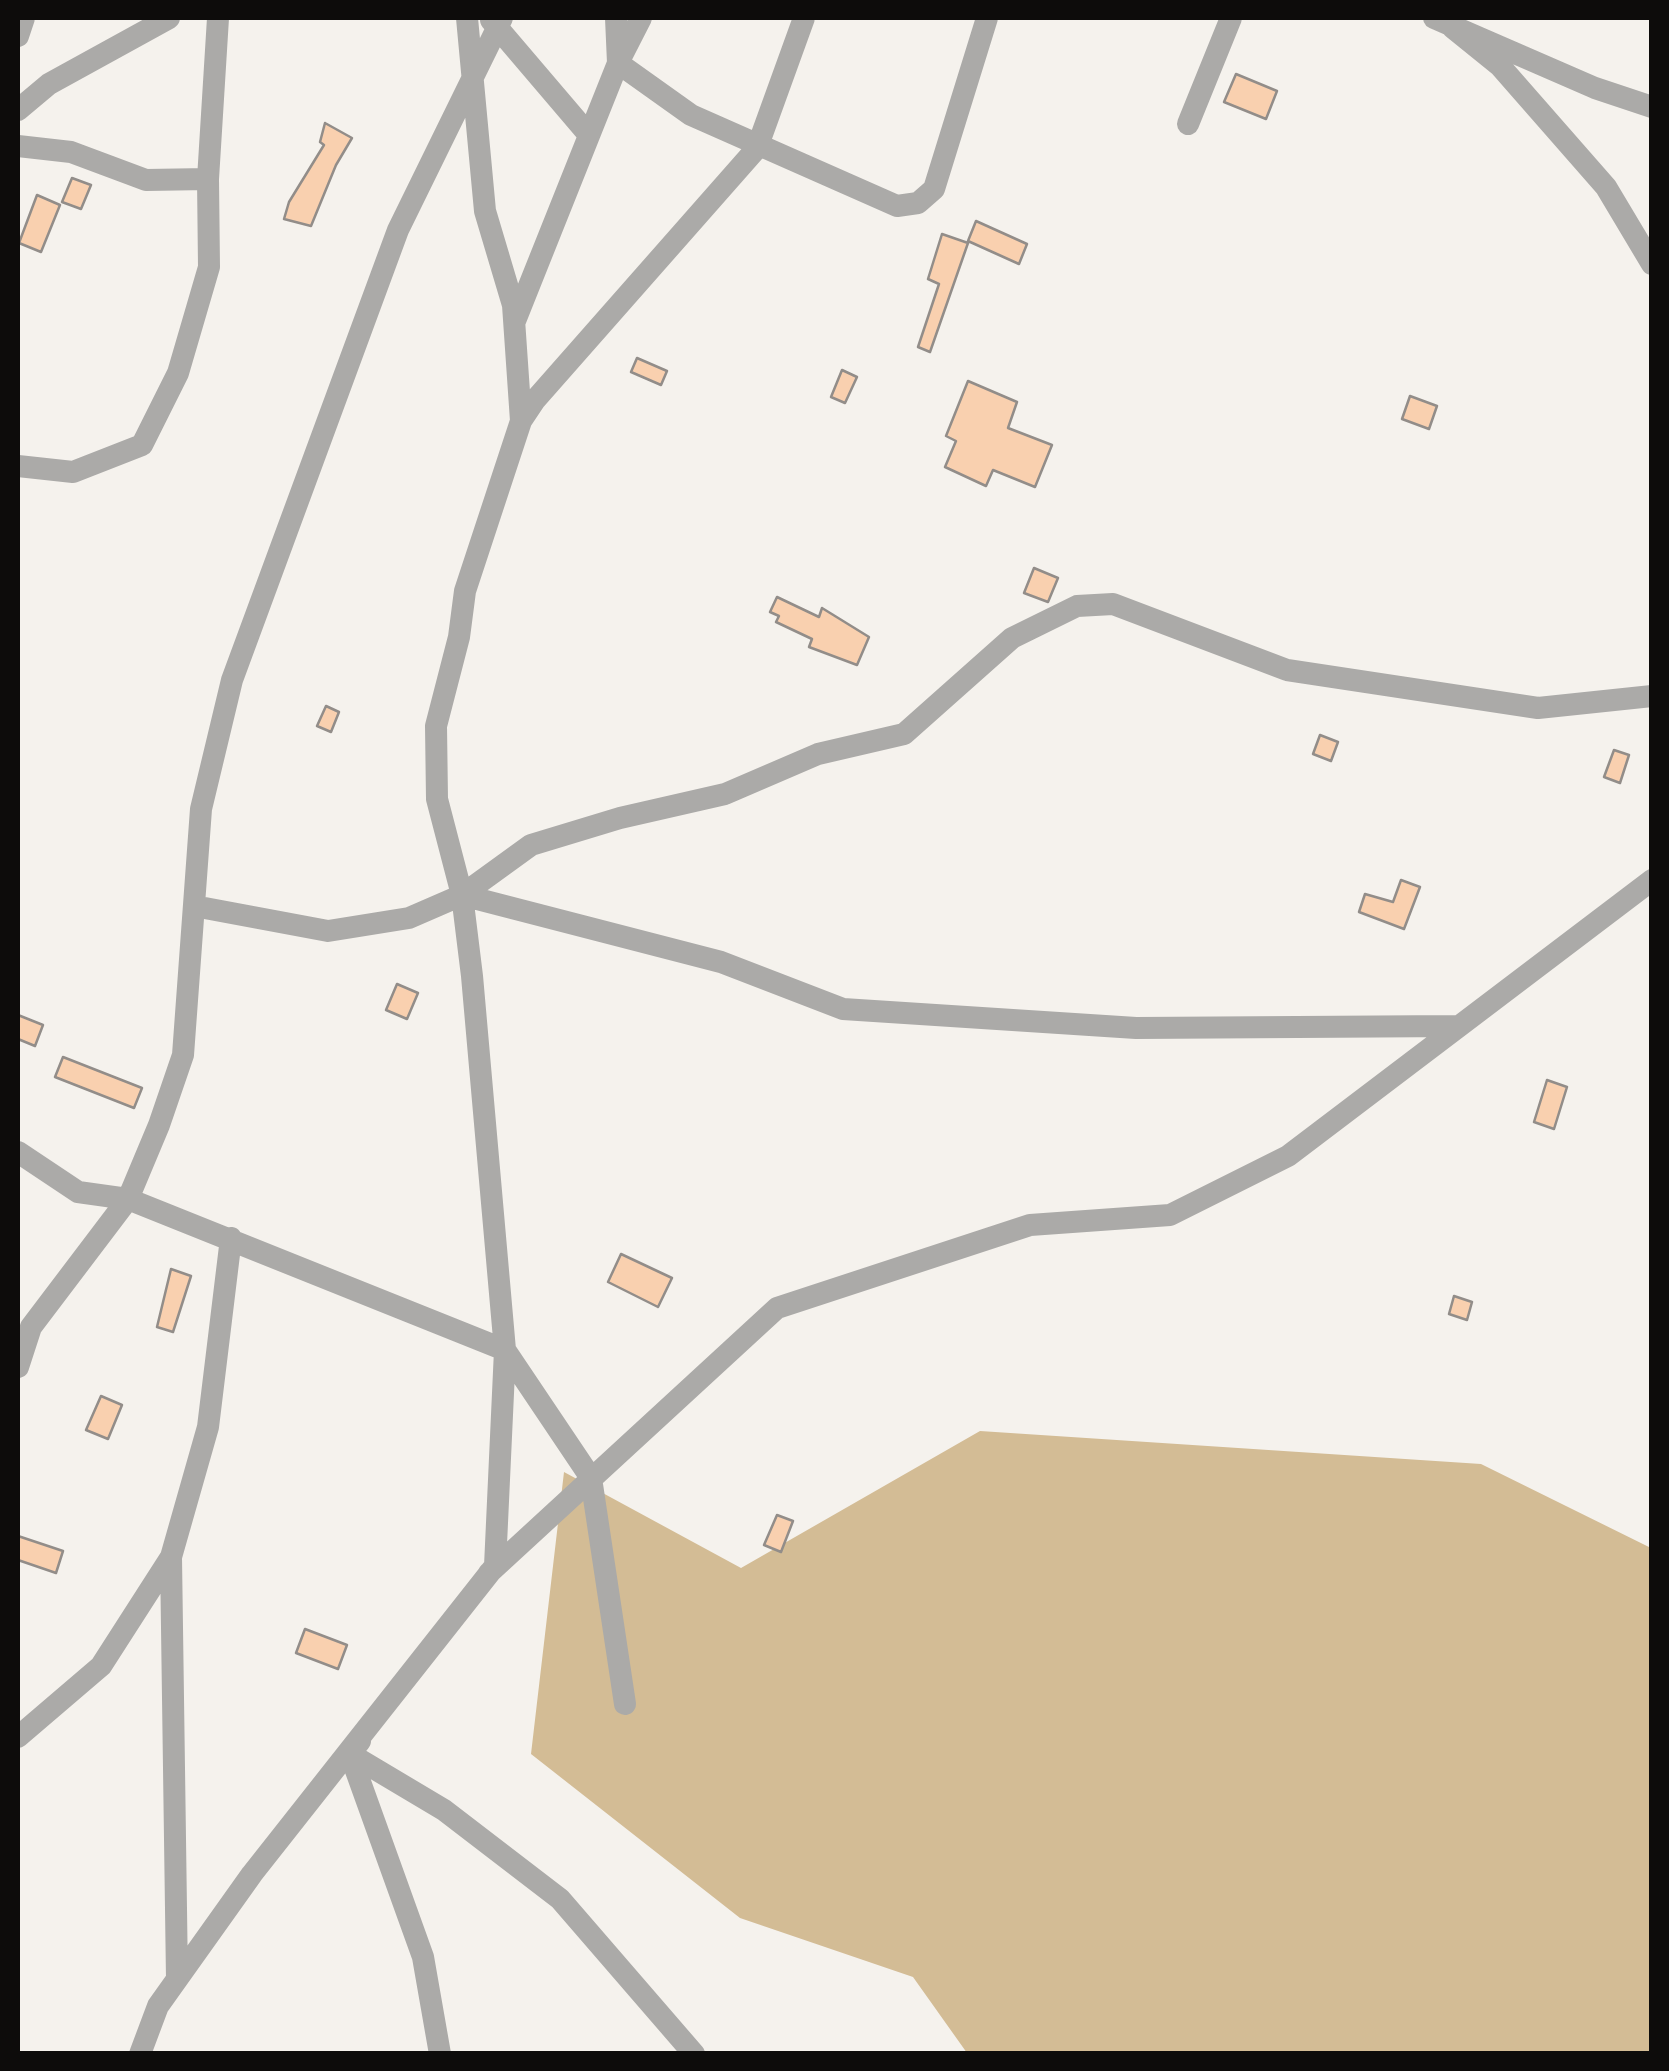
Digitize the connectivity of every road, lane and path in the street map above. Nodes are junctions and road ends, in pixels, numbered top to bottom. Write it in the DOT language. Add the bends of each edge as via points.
graph roads {
  1 [pos="24,18"];
  2 [pos="169,18"];
  3 [pos="218,18"];
  4 [pos="467,18"];
  5 [pos="616,18"];
  6 [pos="641,18"];
  7 [pos="804,18"];
  8 [pos="987,18"];
  9 [pos="1230,18"];
  10 [pos="496,21"];
  11 [pos="1443,23"];
  12 [pos="18,36"];
  13 [pos="618,63"];
  14 [pos="475,66"];
  15 [pos="1652,108"];
  16 [pos="18,110"];
  17 [pos="1188,124"];
  18 [pos="589,135"];
  19 [pos="18,146"];
  20 [pos="757,148"];
  21 [pos="208,179"];
  22 [pos="1652,264"];
  23 [pos="514,324"];
  24 [pos="521,421"];
  25 [pos="18,466"];
  26 [pos="1652,696"];
  27 [pos="1652,880"];
  28 [pos="462,895"];
  29 [pos="194,906"];
  30 [pos="1457,1026"];
  31 [pos="18,1152"];
  32 [pos="128,1199"];
  33 [pos="231,1238"];
  34 [pos="505,1350"];
  35 [pos="18,1367"];
  36 [pos="591,1478"];
  37 [pos="171,1557"];
  38 [pos="495,1566"];
  39 [pos="625,1704"];
  40 [pos="18,1736"];
  41 [pos="350,1754"];
  42 [pos="177,1979"];
  43 [pos="140,2054"];
  44 [pos="440,2054"];
  45 [pos="694,2054"];
  1 -- 12 [label="street"];
  2 -- 16 [label="street" via="49,84"];
  3 -- 21 [label="street"];
  4 -- 14 [label="street"];
  5 -- 13 [label="street"];
  6 -- 13 [label="street"];
  7 -- 20 [label="street"];
  8 -- 20 [label="street" via="934,189 918,203 897,206"];
  9 -- 17 [label="street"];
  10 -- 14 [label="street"];
  10 -- 18 [label="street"];
  11 -- 15 [label="street"];
  11 -- 22 [label="street" via="1500,66 1606,187"];
  13 -- 18 [label="street"];
  13 -- 20 [label="street" via="691,115"];
  14 -- 23 [label="street" via="485,210"];
  14 -- 29 [label="street" via="398,230 232,680 201,809"];
  18 -- 23 [label="street"];
  19 -- 21 [label="street" via="71,152 146,180"];
  20 -- 24 [label="street"];
  21 -- 25 [label="street" via="208,267 178,372 142,446 73,472"];
  23 -- 24 [label="street"];
  24 -- 28 [label="street" via="465,591 436,726 438,799"];
  26 -- 28 [label="street" via="1538,708 1287,670 1113,604 1077,606 1012,638 904,734 818,754 725,794 530,846"];
  27 -- 30 [label="street"];
  28 -- 29 [label="street" via="409,918 328,931"];
  28 -- 30 [label="street" via="721,962 843,1009 1136,1028"];
  28 -- 34 [label="street"];
  29 -- 32 [label="street" via="183,1055"];
  30 -- 36 [label="street" via="1288,1156 1170,1216 1030,1226 777,1308"];
  31 -- 32 [label="street" via="78,1192"];
  32 -- 33 [label="street"];
  32 -- 35 [label="street" via="30,1327"];
  33 -- 34 [label="street"];
  33 -- 37 [label="street" via="208,1426"];
  34 -- 36 [label="street"];
  34 -- 38 [label="street"];
  36 -- 38 [label="street"];
  36 -- 39 [label="street"];
  37 -- 40 [label="street" via="101,1666"];
  37 -- 42 [label="street"];
  38 -- 41 [label="street"];
  38 -- 42 [label="street"];
  41 -- 44 [label="street" via="423,1957"];
  41 -- 45 [label="street" via="444,1810 560,1899"];
  42 -- 43 [label="street" via="158,2006"];
}
